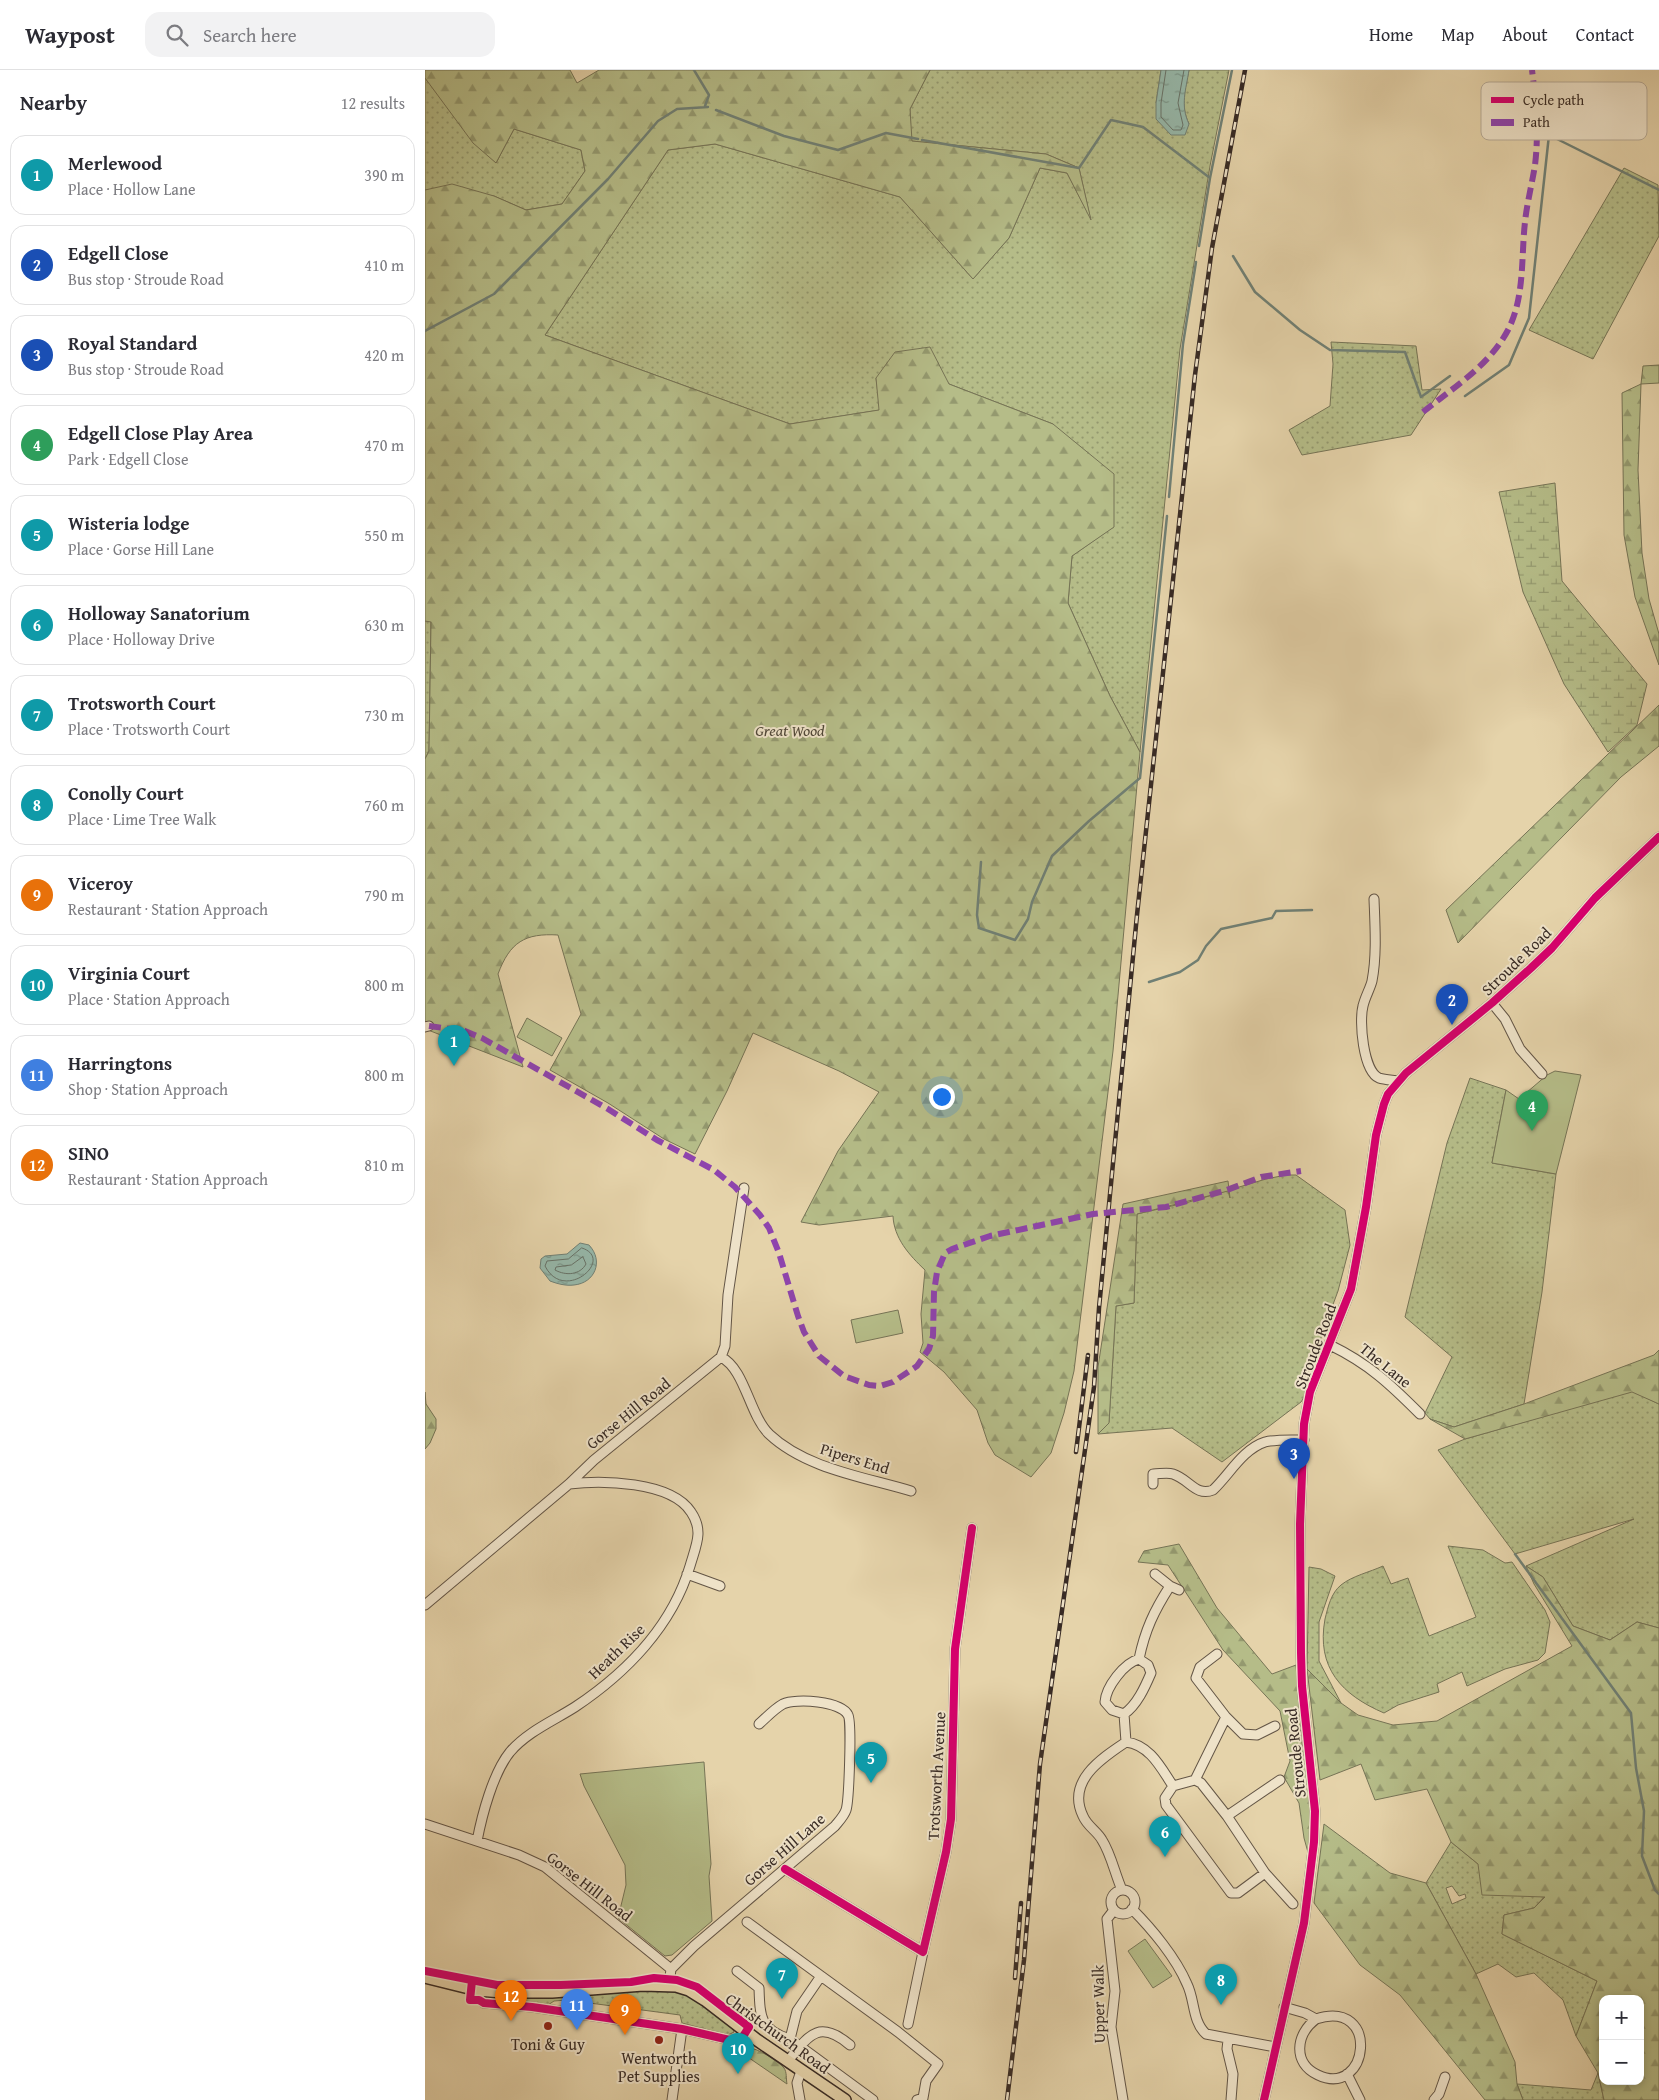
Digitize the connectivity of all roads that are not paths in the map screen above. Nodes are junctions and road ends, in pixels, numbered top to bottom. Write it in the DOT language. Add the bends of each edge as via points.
graph roads {
  1 [pos="1659,837"];
  2 [pos="1374,900"];
  3 [pos="1492,1003"];
  4 [pos="1542,1074"];
  5 [pos="1379,1078"];
  6 [pos="1399,1081"];
  7 [pos="1388,1094"];
  8 [pos="744,1188"];
  9 [pos="1330,1345"];
  10 [pos="721,1357"];
  11 [pos="1420,1414"];
  12 [pos="1304,1440"];
  13 [pos="569,1484"];
  14 [pos="1153,1484"];
  15 [pos="911,1491"];
  16 [pos="972,1528"];
  17 [pos="687,1574"];
  18 [pos="1155,1574"];
  19 [pos="720,1586"];
  20 [pos="1170,1586"];
  21 [pos="1179,1590"];
  22 [pos="425,1606"];
  23 [pos="1217,1654"];
  24 [pos="1139,1660"];
  25 [pos="1124,1714"];
  26 [pos="1226,1717"];
  27 [pos="759,1724"];
  28 [pos="1275,1726"];
  29 [pos="1126,1742"];
  30 [pos="1195,1780"];
  31 [pos="1280,1780"];
  32 [pos="1173,1786"];
  33 [pos="1227,1816"];
  34 [pos="425,1824"];
  35 [pos="477,1841"];
  36 [pos="785,1869"];
  37 [pos="1265,1873"];
  38 [pos="1122,1890"];
  39 [pos="1293,1904"];
  40 [pos="1133,1909"];
  41 [pos="1114,1910"];
  42 [pos="747,1922"];
  43 [pos="923,1952"];
  44 [pos="671,1969"];
  45 [pos="737,1971"];
  46 [pos="821,1976"];
  47 [pos="425,1977"];
  48 [pos="669,1985"];
  49 [pos="478,1995"];
  50 [pos="1284,2007"];
  51 [pos="1316,2019"];
  52 [pos="908,2024"];
  53 [pos="682,2029"];
  54 [pos="746,2032"];
  55 [pos="790,2039"];
  56 [pos="1227,2040"];
  57 [pos="850,2045"];
  58 [pos="801,2046"];
  59 [pos="1275,2047"];
  60 [pos="788,2061"];
  61 [pos="801,2071"];
  62 [pos="1347,2074"];
  63 [pos="1445,2077"];
  64 [pos="922,2099"];
  65 [pos="672,2100"];
  66 [pos="800,2100"];
  67 [pos="845,2100"];
  68 [pos="873,2100"];
  69 [pos="1123,2100"];
  70 [pos="1231,2100"];
  71 [pos="1264,2100"];
  72 [pos="1360,2100"];
  73 [pos="1435,2100"];
  1 -- 3 [label="street, Stroude Road" via="1595,898 1545,955"];
  2 -- 5 [label="street" via="1372,981 1361,1016 1362,1041 1372,1071"];
  3 -- 4 [label="street" via="1505,1019 1520,1049"];
  3 -- 6 [label="street, Stroude Road"];
  5 -- 6 [label="street"];
  5 -- 7 [label="street"];
  6 -- 7 [label="street, Stroude Road"];
  7 -- 9 [label="street, Stroude Road" via="1376,1135 1351,1289"];
  8 -- 10 [label="street"];
  9 -- 11 [label="street, The Lane" via="1363,1362"];
  9 -- 12 [label="street, Stroude Road" via="1311,1392"];
  10 -- 13 [label="street, Gorse Hill Road"];
  10 -- 15 [label="street, Pipers End" via="732,1364 760,1423 769,1434 807,1458 844,1473"];
  12 -- 14 [label="street" via="1275,1441 1257,1446 1208,1492 1197,1490 1173,1474 1153,1474"];
  12 -- 50 [label="street, Stroude Road" via="1300,1524 1301,1654 1315,1828 1304,1923"];
  13 -- 17 [label="street, Heath Rise" via="621,1482 655,1490 684,1504 698,1525"];
  13 -- 22 [label="street, Gorse Hill Road"];
  16 -- 43 [label="street, Trotsworth Avenue" via="955,1649 951,1819"];
  17 -- 19 [label="street"];
  17 -- 35 [label="street, Heath Rise" via="663,1624 651,1640 586,1699 524,1738 508,1754 498,1773"];
  18 -- 20 [label="street"];
  20 -- 21 [label="street"];
  20 -- 24 [label="street" via="1151,1616"];
  23 -- 26 [label="street" via="1200,1667 1197,1678"];
  24 -- 25 [label="street" via="1148,1664 1151,1673 1129,1711"];
  24 -- 25 [label="street" via="1130,1662 1121,1671 1105,1698 1112,1710"];
  25 -- 29 [label="street"];
  26 -- 28 [label="street" via="1243,1734 1257,1735"];
  26 -- 30 [label="street"];
  27 -- 36 [label="street, Gorse Hill Lane" via="783,1704 793,1702 836,1705 849,1716 845,1812 835,1826"];
  29 -- 32 [label="street" via="1146,1748"];
  29 -- 38 [label="street" via="1094,1764 1083,1781 1079,1798 1081,1813 1102,1839"];
  30 -- 32 [label="street"];
  30 -- 33 [label="street"];
  31 -- 33 [label="street"];
  32 -- 37 [label="street" via="1165,1798 1166,1804 1231,1893 1238,1894"];
  33 -- 37 [label="street"];
  34 -- 35 [label="street, Gorse Hill Road"];
  35 -- 44 [label="street, Gorse Hill Road" via="545,1867"];
  36 -- 43 [label="street"];
  36 -- 44 [label="street, Gorse Hill Lane" via="715,1927"];
  37 -- 39 [label="street"];
  38 -- 40 [label="street" via="1132,1894"];
  38 -- 41 [label="street" via="1113,1895"];
  40 -- 41 [label="street" via="1123,1914"];
  40 -- 56 [label="street" via="1185,1979 1198,2026 1207,2035"];
  41 -- 69 [label="street, Upper Walk" via="1107,1919 1115,1991 1111,2027"];
  42 -- 46 [label="street"];
  43 -- 52 [label="street, Trotsworth Avenue"];
  44 -- 48 [label="street"];
  45 -- 55 [label="street" via="759,1988 764,2025"];
  46 -- 55 [label="street" via="797,2011"];
  46 -- 64 [label="street" via="938,2064 926,2081"];
  47 -- 49 [label="main road, Christchurch Road"];
  48 -- 49 [label="main road, Christchurch Road"];
  48 -- 54 [label="main road, Christchurch Road" via="695,1993"];
  49 -- 53 [label="street" via="489,2004 532,2007"];
  50 -- 51 [label="street"];
  50 -- 59 [label="street, Stroude Road"];
  51 -- 62 [label="street" via="1337,2016 1355,2027 1360,2036 1361,2052"];
  51 -- 62 [label="street" via="1308,2025 1301,2038 1303,2062 1318,2076 1328,2078"];
  53 -- 54 [label="street" via="734,2041"];
  53 -- 65 [label="street"];
  54 -- 60 [label="main road, Christchurch Road"];
  55 -- 58 [label="street"];
  56 -- 59 [label="street"];
  56 -- 70 [label="street" via="1233,2074"];
  57 -- 58 [label="street" via="833,2033 824,2031 811,2036"];
  58 -- 60 [label="street"];
  58 -- 68 [label="street"];
  59 -- 71 [label="street, Stroude Road"];
  60 -- 61 [label="main road, Christchurch Road"];
  61 -- 66 [label="street" via="797,2083"];
  61 -- 67 [label="main road, Christchurch Road"];
  62 -- 72 [label="street"];
  63 -- 73 [label="street"];
}
